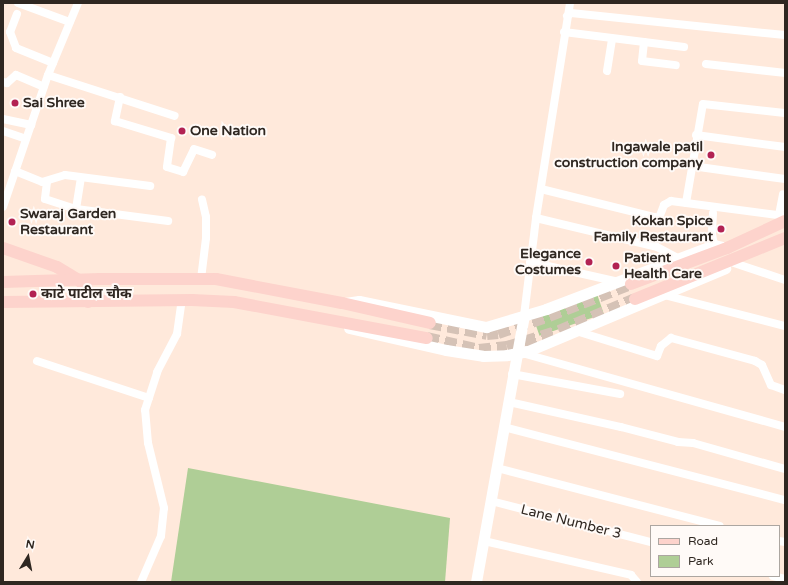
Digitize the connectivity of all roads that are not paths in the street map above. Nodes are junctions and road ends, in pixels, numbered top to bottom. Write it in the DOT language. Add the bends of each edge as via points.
graph roads {
  1 [pos="18,3"];
  2 [pos="78,3"];
  3 [pos="570,3"];
  4 [pos="16,14"];
  5 [pos="567,16"];
  6 [pos="70,22"];
  7 [pos="564,32"];
  8 [pos="785,35"];
  9 [pos="612,38"];
  10 [pos="644,42"];
  11 [pos="684,47"];
  12 [pos="53,63"];
  13 [pos="706,64"];
  14 [pos="676,65"];
  15 [pos="607,71"];
  16 [pos="785,73"];
  17 [pos="48,75"];
  18 [pos="3,82"];
  19 [pos="44,87"];
  20 [pos="120,97"];
  21 [pos="785,113"];
  22 [pos="175,116"];
  23 [pos="3,119"];
  24 [pos="31,125"];
  25 [pos="3,131"];
  26 [pos="696,136"];
  27 [pos="26,139"];
  28 [pos="785,146"];
  29 [pos="212,155"];
  30 [pos="692,166"];
  31 [pos="15,171"];
  32 [pos="81,178"];
  33 [pos="785,179"];
  34 [pos="47,182"];
  35 [pos="150,186"];
  36 [pos="540,189"];
  37 [pos="783,194"];
  38 [pos="202,199"];
  39 [pos="686,203"];
  40 [pos="3,207"];
  41 [pos="76,209"];
  42 [pos="713,214"];
  43 [pos="783,217"];
  44 [pos="536,218"];
  45 [pos="168,221"];
  46 [pos="785,238"];
  47 [pos="714,245"];
  48 [pos="3,248"];
  49 [pos="727,248"];
  50 [pos="678,258"];
  51 [pos="728,261"];
  52 [pos="530,262"];
  53 [pos="201,279"];
  54 [pos="79,280"];
  55 [pos="785,280"];
  56 [pos="3,282"];
  57 [pos="625,282"];
  58 [pos="664,295"];
  59 [pos="635,299"];
  60 [pos="182,300"];
  61 [pos="3,302"];
  62 [pos="88,302"];
  63 [pos="342,303"];
  64 [pos="524,316"];
  65 [pos="320,318"];
  66 [pos="430,324"];
  67 [pos="785,326"];
  68 [pos="576,331"];
  69 [pos="427,338"];
  70 [pos="519,352"];
  71 [pos="37,361"];
  72 [pos="512,374"];
  73 [pos="785,390"];
  74 [pos="620,394"];
  75 [pos="149,398"];
  76 [pos="509,402"];
  77 [pos="504,427"];
  78 [pos="785,427"];
  79 [pos="497,468"];
  80 [pos="785,469"];
  81 [pos="785,500"];
  82 [pos="491,501"];
  83 [pos="716,525"];
  84 [pos="484,541"];
  85 [pos="650,542"];
  86 [pos="141,582"];
  87 [pos="476,582"];
  88 [pos="638,582"];
  1 -- 6 [label="street"];
  2 -- 6 [label="street"];
  3 -- 5 [label="street"];
  4 -- 12 [label="street" via="10,32 16,48"];
  5 -- 7 [label="street"];
  5 -- 8 [label="street" via="571,13"];
  6 -- 12 [label="street"];
  7 -- 9 [label="street"];
  7 -- 36 [label="street"];
  9 -- 10 [label="street"];
  9 -- 15 [label="street"];
  10 -- 11 [label="street"];
  10 -- 14 [label="street" via="642,61"];
  12 -- 17 [label="street"];
  13 -- 16 [label="street"];
  17 -- 19 [label="street"];
  17 -- 20 [label="street"];
  18 -- 19 [label="street" via="8,83 16,75"];
  19 -- 24 [label="street"];
  20 -- 22 [label="street"];
  20 -- 29 [label="street" via="115,121 171,138 167,167 184,172 194,149"];
  21 -- 26 [label="street" via="706,103 700,110"];
  23 -- 24 [label="street"];
  24 -- 27 [label="street"];
  25 -- 27 [label="street"];
  26 -- 28 [label="street"];
  26 -- 30 [label="street"];
  27 -- 31 [label="street"];
  30 -- 33 [label="street"];
  30 -- 39 [label="street"];
  31 -- 34 [label="street"];
  31 -- 40 [label="street"];
  32 -- 34 [label="street" via="60,175"];
  32 -- 35 [label="street"];
  32 -- 41 [label="street"];
  34 -- 41 [label="street" via="45,199"];
  36 -- 39 [label="street" via="659,218 666,202"];
  36 -- 44 [label="street"];
  37 -- 43 [label="street"];
  38 -- 53 [label="street" via="206,217 206,238"];
  39 -- 43 [label="street"];
  41 -- 45 [label="street"];
  42 -- 47 [label="street"];
  43 -- 49 [label="main road"];
  44 -- 50 [label="street" via="657,247"];
  44 -- 52 [label="street"];
  46 -- 51 [label="main road"];
  47 -- 49 [label="main road"];
  47 -- 50 [label="main road"];
  48 -- 54 [label="main road" via="57,267"];
  49 -- 57 [label="main road"];
  50 -- 57 [label="main road"];
  51 -- 55 [label="street"];
  51 -- 58 [label="main road" via="726,268"];
  51 -- 59 [label="main road"];
  52 -- 57 [label="street"];
  52 -- 64 [label="street"];
  53 -- 54 [label="main road"];
  53 -- 63 [label="main road" via="216,279"];
  54 -- 56 [label="main road"];
  54 -- 62 [label="main road" via="88,290"];
  57 -- 64 [label="main road"];
  58 -- 67 [label="street"];
  58 -- 68 [label="main road"];
  60 -- 62 [label="main road"];
  60 -- 65 [label="main road" via="234,302"];
  60 -- 75 [label="street" via="177,334 157,372"];
  61 -- 62 [label="main road"];
  63 -- 64 [label="main road" via="359,301 486,327"];
  63 -- 66 [label="main road"];
  64 -- 70 [label="main road"];
  65 -- 69 [label="main road"];
  65 -- 70 [label="main road" via="354,330 446,350 483,356"];
  68 -- 70 [label="main road"];
  68 -- 73 [label="street" via="657,356 661,346 671,338 755,361 762,365 771,385"];
  70 -- 72 [label="main road"];
  70 -- 78 [label="street"];
  71 -- 75 [label="street"];
  72 -- 74 [label="street"];
  72 -- 76 [label="main road"];
  75 -- 86 [label="street" via="144,416 164,508 161,536"];
  76 -- 77 [label="main road"];
  76 -- 80 [label="street" via="678,442 693,443"];
  77 -- 79 [label="main road"];
  77 -- 81 [label="street"];
  79 -- 82 [label="main road"];
  79 -- 83 [label="street"];
  82 -- 84 [label="main road"];
  82 -- 85 [label="street, Lane Number 3"];
  84 -- 87 [label="main road"];
  84 -- 88 [label="street" via="631,575"];
}
